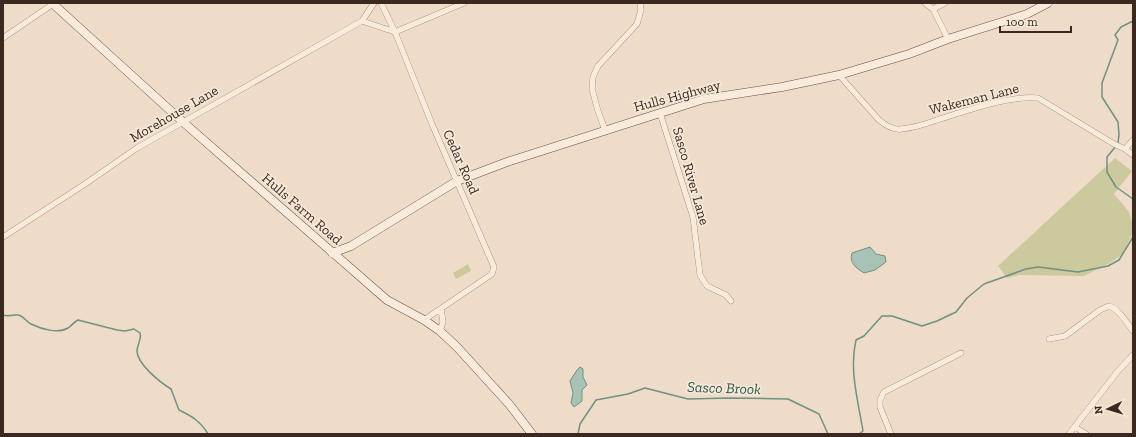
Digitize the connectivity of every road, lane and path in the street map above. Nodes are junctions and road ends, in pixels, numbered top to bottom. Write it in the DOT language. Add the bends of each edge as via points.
graph roads {
  1 [pos="374,3"];
  2 [pos="381,3"];
  3 [pos="464,3"];
  4 [pos="640,3"];
  5 [pos="925,3"];
  6 [pos="945,3"];
  7 [pos="1048,3"];
  8 [pos="53,4"];
  9 [pos="933,9"];
  10 [pos="362,21"];
  11 [pos="395,32"];
  12 [pos="3,38"];
  13 [pos="948,39"];
  14 [pos="839,75"];
  15 [pos="660,113"];
  16 [pos="183,122"];
  17 [pos="605,130"];
  18 [pos="1133,140"];
  19 [pos="1120,146"];
  20 [pos="1133,155"];
  21 [pos="457,181"];
  22 [pos="3,237"];
  23 [pos="351,246"];
  24 [pos="332,253"];
  25 [pos="340,259"];
  26 [pos="731,302"];
  27 [pos="441,309"];
  28 [pos="424,320"];
  29 [pos="440,331"];
  30 [pos="1133,331"];
  31 [pos="1048,339"];
  32 [pos="961,353"];
  33 [pos="1133,355"];
  34 [pos="1075,427"];
  35 [pos="532,434"];
  36 [pos="891,434"];
  37 [pos="1069,434"];
  38 [pos="1086,434"];
  1 -- 10 [label="street, Morehouse Lane"];
  2 -- 11 [label="street, Cedar Road"];
  3 -- 11 [label="street"];
  4 -- 17 [label="street" via="637,24 598,66 593,77 592,89"];
  5 -- 9 [label="street"];
  6 -- 9 [label="street"];
  7 -- 13 [label="street, Hulls Highway" via="1027,14"];
  8 -- 12 [label="street"];
  8 -- 16 [label="street, Hulls Farm Road"];
  9 -- 13 [label="street"];
  10 -- 11 [label="street"];
  10 -- 16 [label="street, Morehouse Lane"];
  11 -- 21 [label="street, Cedar Road"];
  13 -- 14 [label="street, Hulls Highway" via="909,54"];
  14 -- 15 [label="street, Hulls Highway" via="704,99"];
  14 -- 19 [label="street, Wakeman Lane" via="879,120 900,129 982,106 1028,97 1038,98"];
  15 -- 17 [label="street, Hulls Highway"];
  15 -- 26 [label="street, Sasco River Lane" via="693,217 700,275 707,286 726,294"];
  16 -- 22 [label="street, Morehouse Lane" via="137,148"];
  16 -- 24 [label="street, Hulls Farm Road"];
  17 -- 21 [label="street, Hulls Highway"];
  18 -- 19 [label="street"];
  19 -- 20 [label="street, Wakeman Lane"];
  21 -- 23 [label="street, Hulls Highway"];
  21 -- 27 [label="street, Cedar Road" via="494,267 492,274"];
  23 -- 24 [label="street, Hulls Highway"];
  23 -- 25 [label="street, Hulls Highway"];
  24 -- 25 [label="street, Hulls Farm Road"];
  25 -- 28 [label="street, Hulls Farm Road" via="386,300"];
  27 -- 28 [label="street, Cedar Road"];
  27 -- 29 [label="street" via="443,322"];
  28 -- 29 [label="street, Hulls Farm Road"];
  29 -- 35 [label="street, Hulls Farm Road" via="457,346 509,404"];
  30 -- 31 [label="street" via="1117,311 1109,306 1065,336"];
  32 -- 36 [label="street" via="884,392 880,407"];
  33 -- 34 [label="street"];
  34 -- 37 [label="street"];
  34 -- 38 [label="street"];
}
